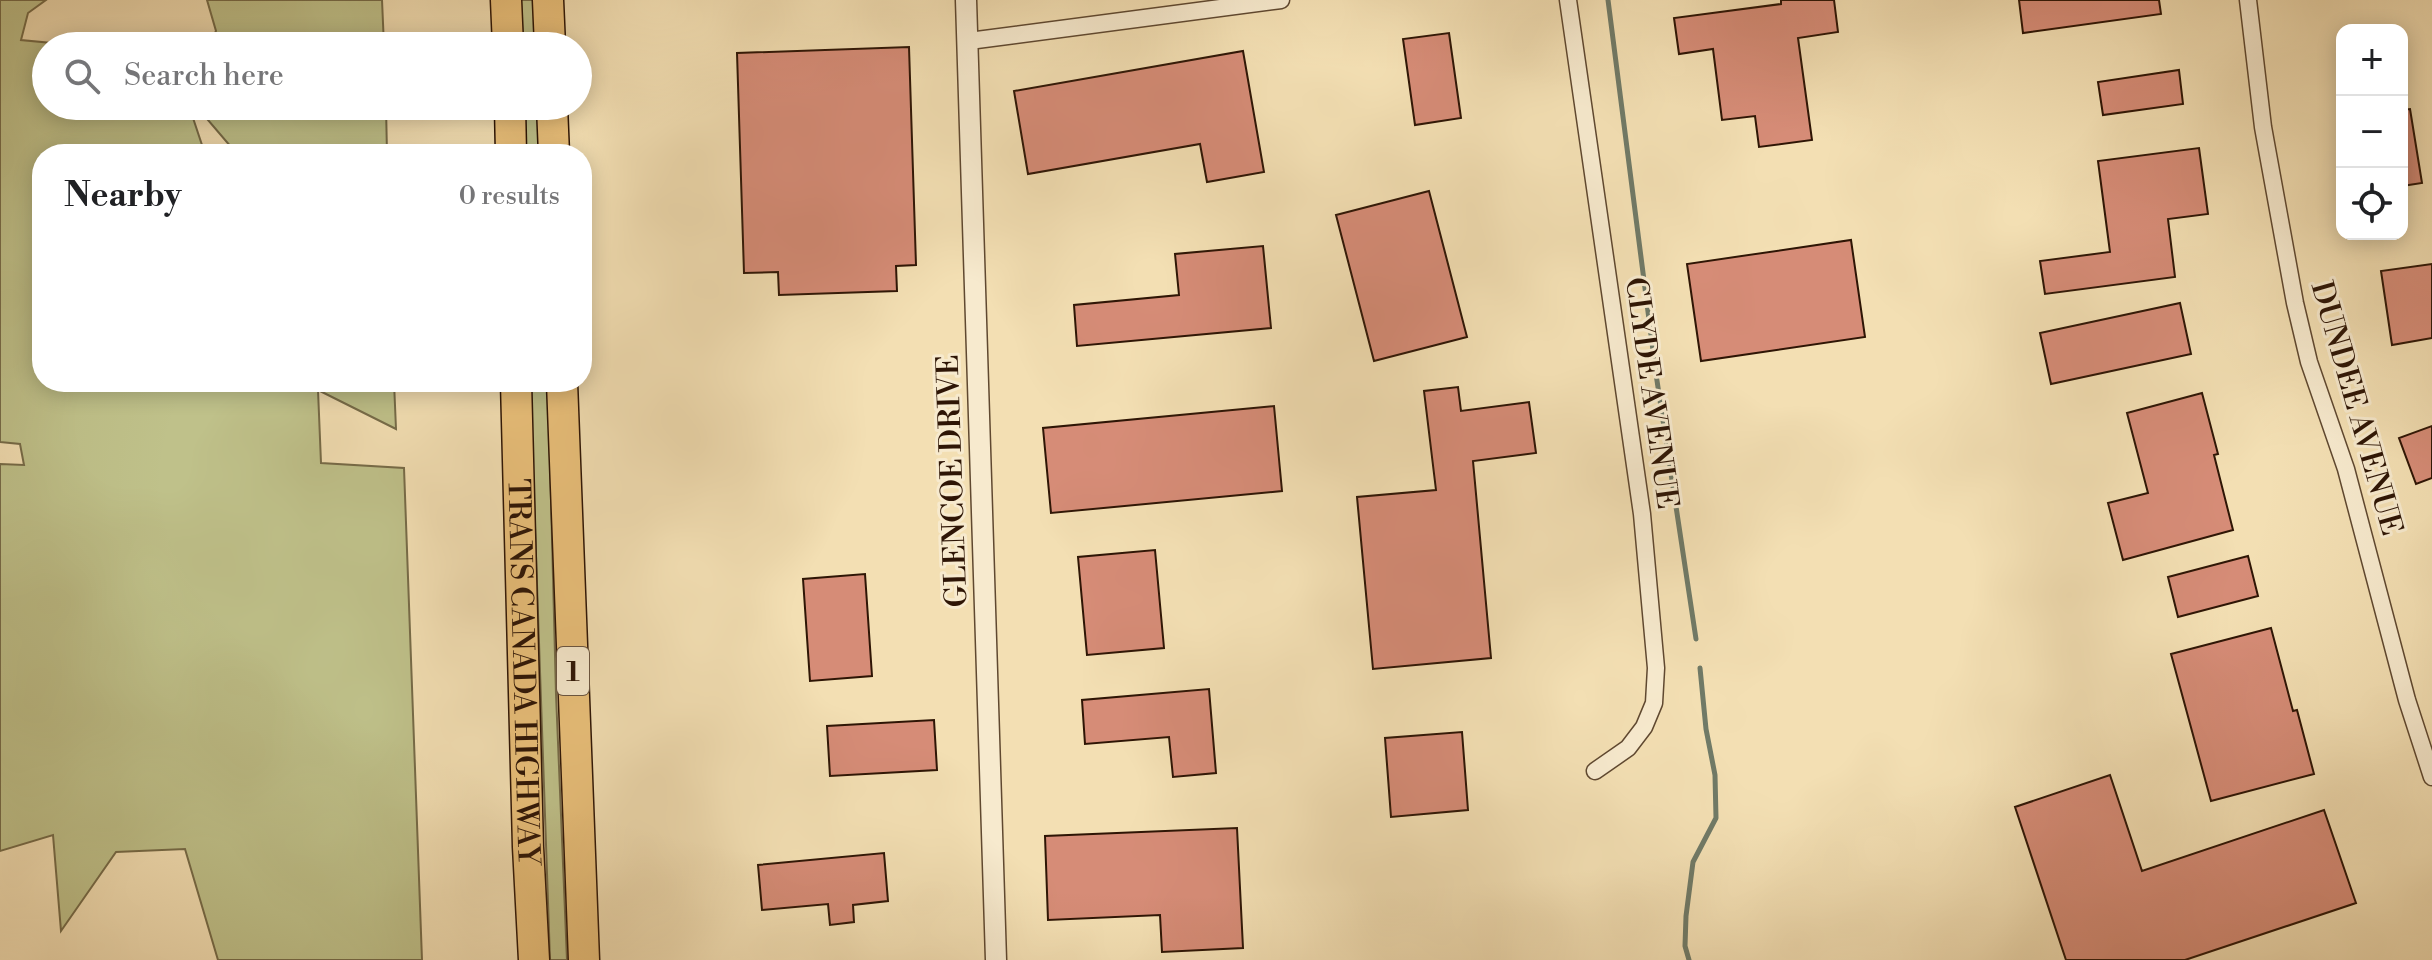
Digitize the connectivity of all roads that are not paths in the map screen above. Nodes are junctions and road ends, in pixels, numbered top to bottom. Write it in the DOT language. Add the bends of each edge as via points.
graph roads {
  1 [pos="506,0"];
  2 [pos="548,0"];
  3 [pos="966,0"];
  4 [pos="1281,0"];
  5 [pos="1568,0"];
  6 [pos="2248,0"];
  7 [pos="507,32"];
  8 [pos="549,32"];
  9 [pos="969,41"];
  10 [pos="510,120"];
  11 [pos="553,120"];
  12 [pos="511,144"];
  13 [pos="554,144"];
  14 [pos="516,392"];
  15 [pos="562,392"];
  16 [pos="1595,771"];
  17 [pos="2432,777"];
  18 [pos="530,893"];
  19 [pos="523,960"];
  20 [pos="534,960"];
  21 [pos="584,960"];
  22 [pos="996,960"];
  1 -- 7 [label="highway"];
  2 -- 8 [label="highway"];
  3 -- 9 [label="street, GLENCOE DRIVE"];
  4 -- 9 [label="street"];
  5 -- 16 [label="street, CLYDE AVENUE" via="1642,514 1656,668 1654,703 1644,727 1628,748"];
  6 -- 17 [label="street, DUNDEE AVENUE" via="2263,127 2309,362 2346,469"];
  9 -- 22 [label="street, GLENCOE DRIVE"];
  10 -- 12 [label="highway"];
  11 -- 13 [label="highway"];
  14 -- 18 [label="highway, TRANS CANADA HIGHWAY / 1"];
  15 -- 21 [label="highway, TRANS CANADA HIGHWAY / 1"];
  18 -- 19 [label="highway" via="522,927"];
  18 -- 20 [label="highway, TRANS CANADA HIGHWAY / 1"];
}
